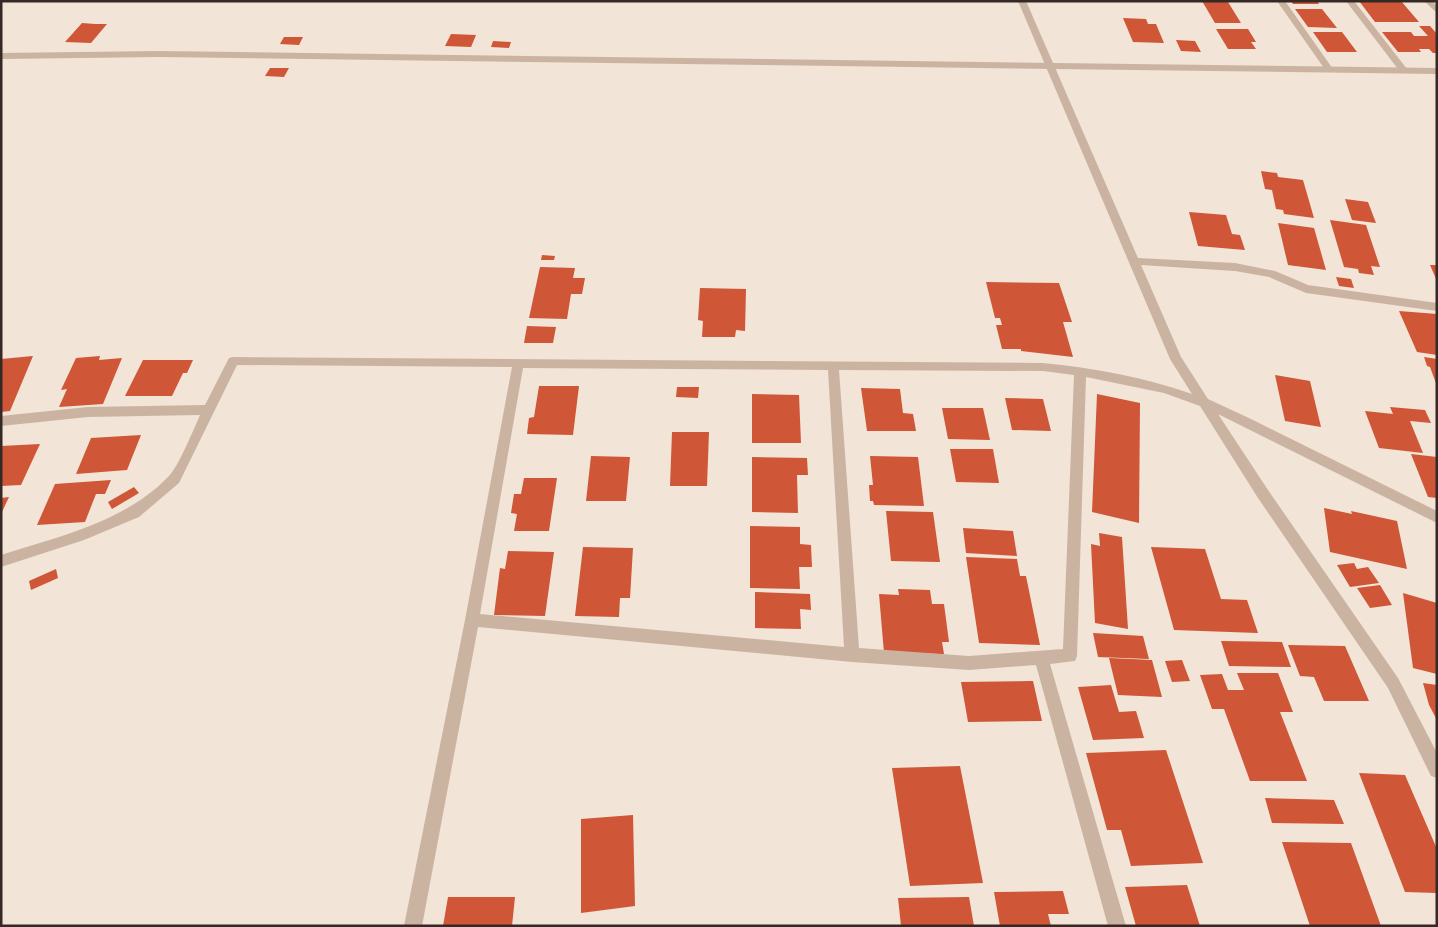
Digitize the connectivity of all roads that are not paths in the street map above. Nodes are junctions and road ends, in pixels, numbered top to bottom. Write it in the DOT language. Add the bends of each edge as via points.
graph roads {
  1 [pos="1022,1"];
  2 [pos="1281,1"];
  3 [pos="1350,1"];
  4 [pos="1428,1"];
  5 [pos="1437,11"];
  6 [pos="1,56"];
  7 [pos="1049,66"];
  8 [pos="1329,69"];
  9 [pos="1404,71"];
  10 [pos="1437,71"];
  11 [pos="1134,261"];
  12 [pos="1437,307"];
  13 [pos="518,364"];
  14 [pos="832,365"];
  15 [pos="1080,371"];
  16 [pos="1205,403"];
  17 [pos="209,410"];
  18 [pos="1,421"];
  19 [pos="1437,517"];
  20 [pos="1,561"];
  21 [pos="472,620"];
  22 [pos="852,655"];
  23 [pos="1041,656"];
  24 [pos="1437,770"];
  25 [pos="414,926"];
  26 [pos="1117,926"];
  1 -- 7 [label="street"];
  2 -- 8 [label="street"];
  3 -- 9 [label="street"];
  4 -- 5 [label="street"];
  6 -- 7 [label="street" via="159,54"];
  7 -- 8 [label="street"];
  7 -- 11 [label="street"];
  8 -- 9 [label="street"];
  9 -- 10 [label="street"];
  11 -- 12 [label="street" via="1250,270 1271,274 1306,289"];
  11 -- 16 [label="street" via="1176,359"];
  13 -- 14 [label="street"];
  13 -- 17 [label="street" via="233,361"];
  13 -- 21 [label="street"];
  14 -- 15 [label="street" via="1042,367"];
  14 -- 22 [label="street"];
  15 -- 16 [label="street" via="1165,389"];
  15 -- 23 [label="street" via="1070,656"];
  16 -- 19 [label="street"];
  16 -- 24 [label="street" via="1393,684"];
  17 -- 18 [label="street" via="88,412"];
  17 -- 20 [label="street" via="176,479 134,513 84,534"];
  21 -- 22 [label="street"];
  21 -- 25 [label="street"];
  22 -- 23 [label="street" via="970,663"];
  23 -- 26 [label="street"];
}
